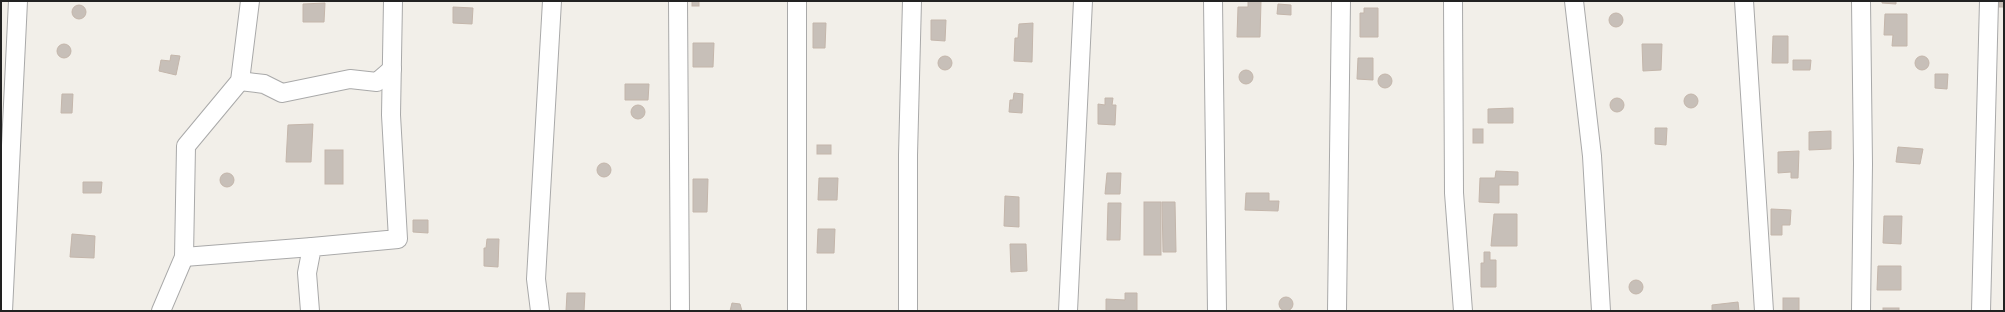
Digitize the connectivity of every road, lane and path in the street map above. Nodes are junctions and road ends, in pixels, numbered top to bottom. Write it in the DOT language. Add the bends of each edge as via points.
graph roads {
  1 [pos="18,1"];
  2 [pos="250,1"];
  3 [pos="393,1"];
  4 [pos="552,1"];
  5 [pos="678,1"];
  6 [pos="797,1"];
  7 [pos="912,1"];
  8 [pos="1083,1"];
  9 [pos="1213,1"];
  10 [pos="1341,1"];
  11 [pos="1453,1"];
  12 [pos="1574,1"];
  13 [pos="1744,1"];
  14 [pos="1861,1"];
  15 [pos="1989,1"];
  16 [pos="392,69"];
  17 [pos="240,81"];
  18 [pos="312,247"];
  19 [pos="184,257"];
  20 [pos="2,311"];
  21 [pos="161,311"];
  22 [pos="310,311"];
  23 [pos="540,311"];
  24 [pos="680,311"];
  25 [pos="797,311"];
  26 [pos="908,311"];
  27 [pos="1068,311"];
  28 [pos="1217,311"];
  29 [pos="1337,311"];
  30 [pos="1463,311"];
  31 [pos="1601,311"];
  32 [pos="1764,311"];
  33 [pos="1861,311"];
  34 [pos="1981,311"];
  1 -- 20 [label="street"];
  2 -- 17 [label="street"];
  3 -- 16 [label="street"];
  4 -- 23 [label="street" via="536,279"];
  5 -- 24 [label="street"];
  6 -- 25 [label="street"];
  7 -- 26 [label="street"];
  8 -- 27 [label="street"];
  9 -- 28 [label="street"];
  10 -- 29 [label="street"];
  11 -- 30 [label="street" via="1454,193"];
  12 -- 31 [label="street" via="1592,156"];
  13 -- 32 [label="street"];
  14 -- 33 [label="street"];
  15 -- 34 [label="street"];
  16 -- 17 [label="street" via="377,82 350,79 282,94 264,84"];
  16 -- 18 [label="street" via="391,115 398,238 380,242"];
  17 -- 19 [label="street" via="186,146"];
  18 -- 19 [label="street"];
  18 -- 22 [label="street" via="308,273"];
  19 -- 21 [label="street"];
}
